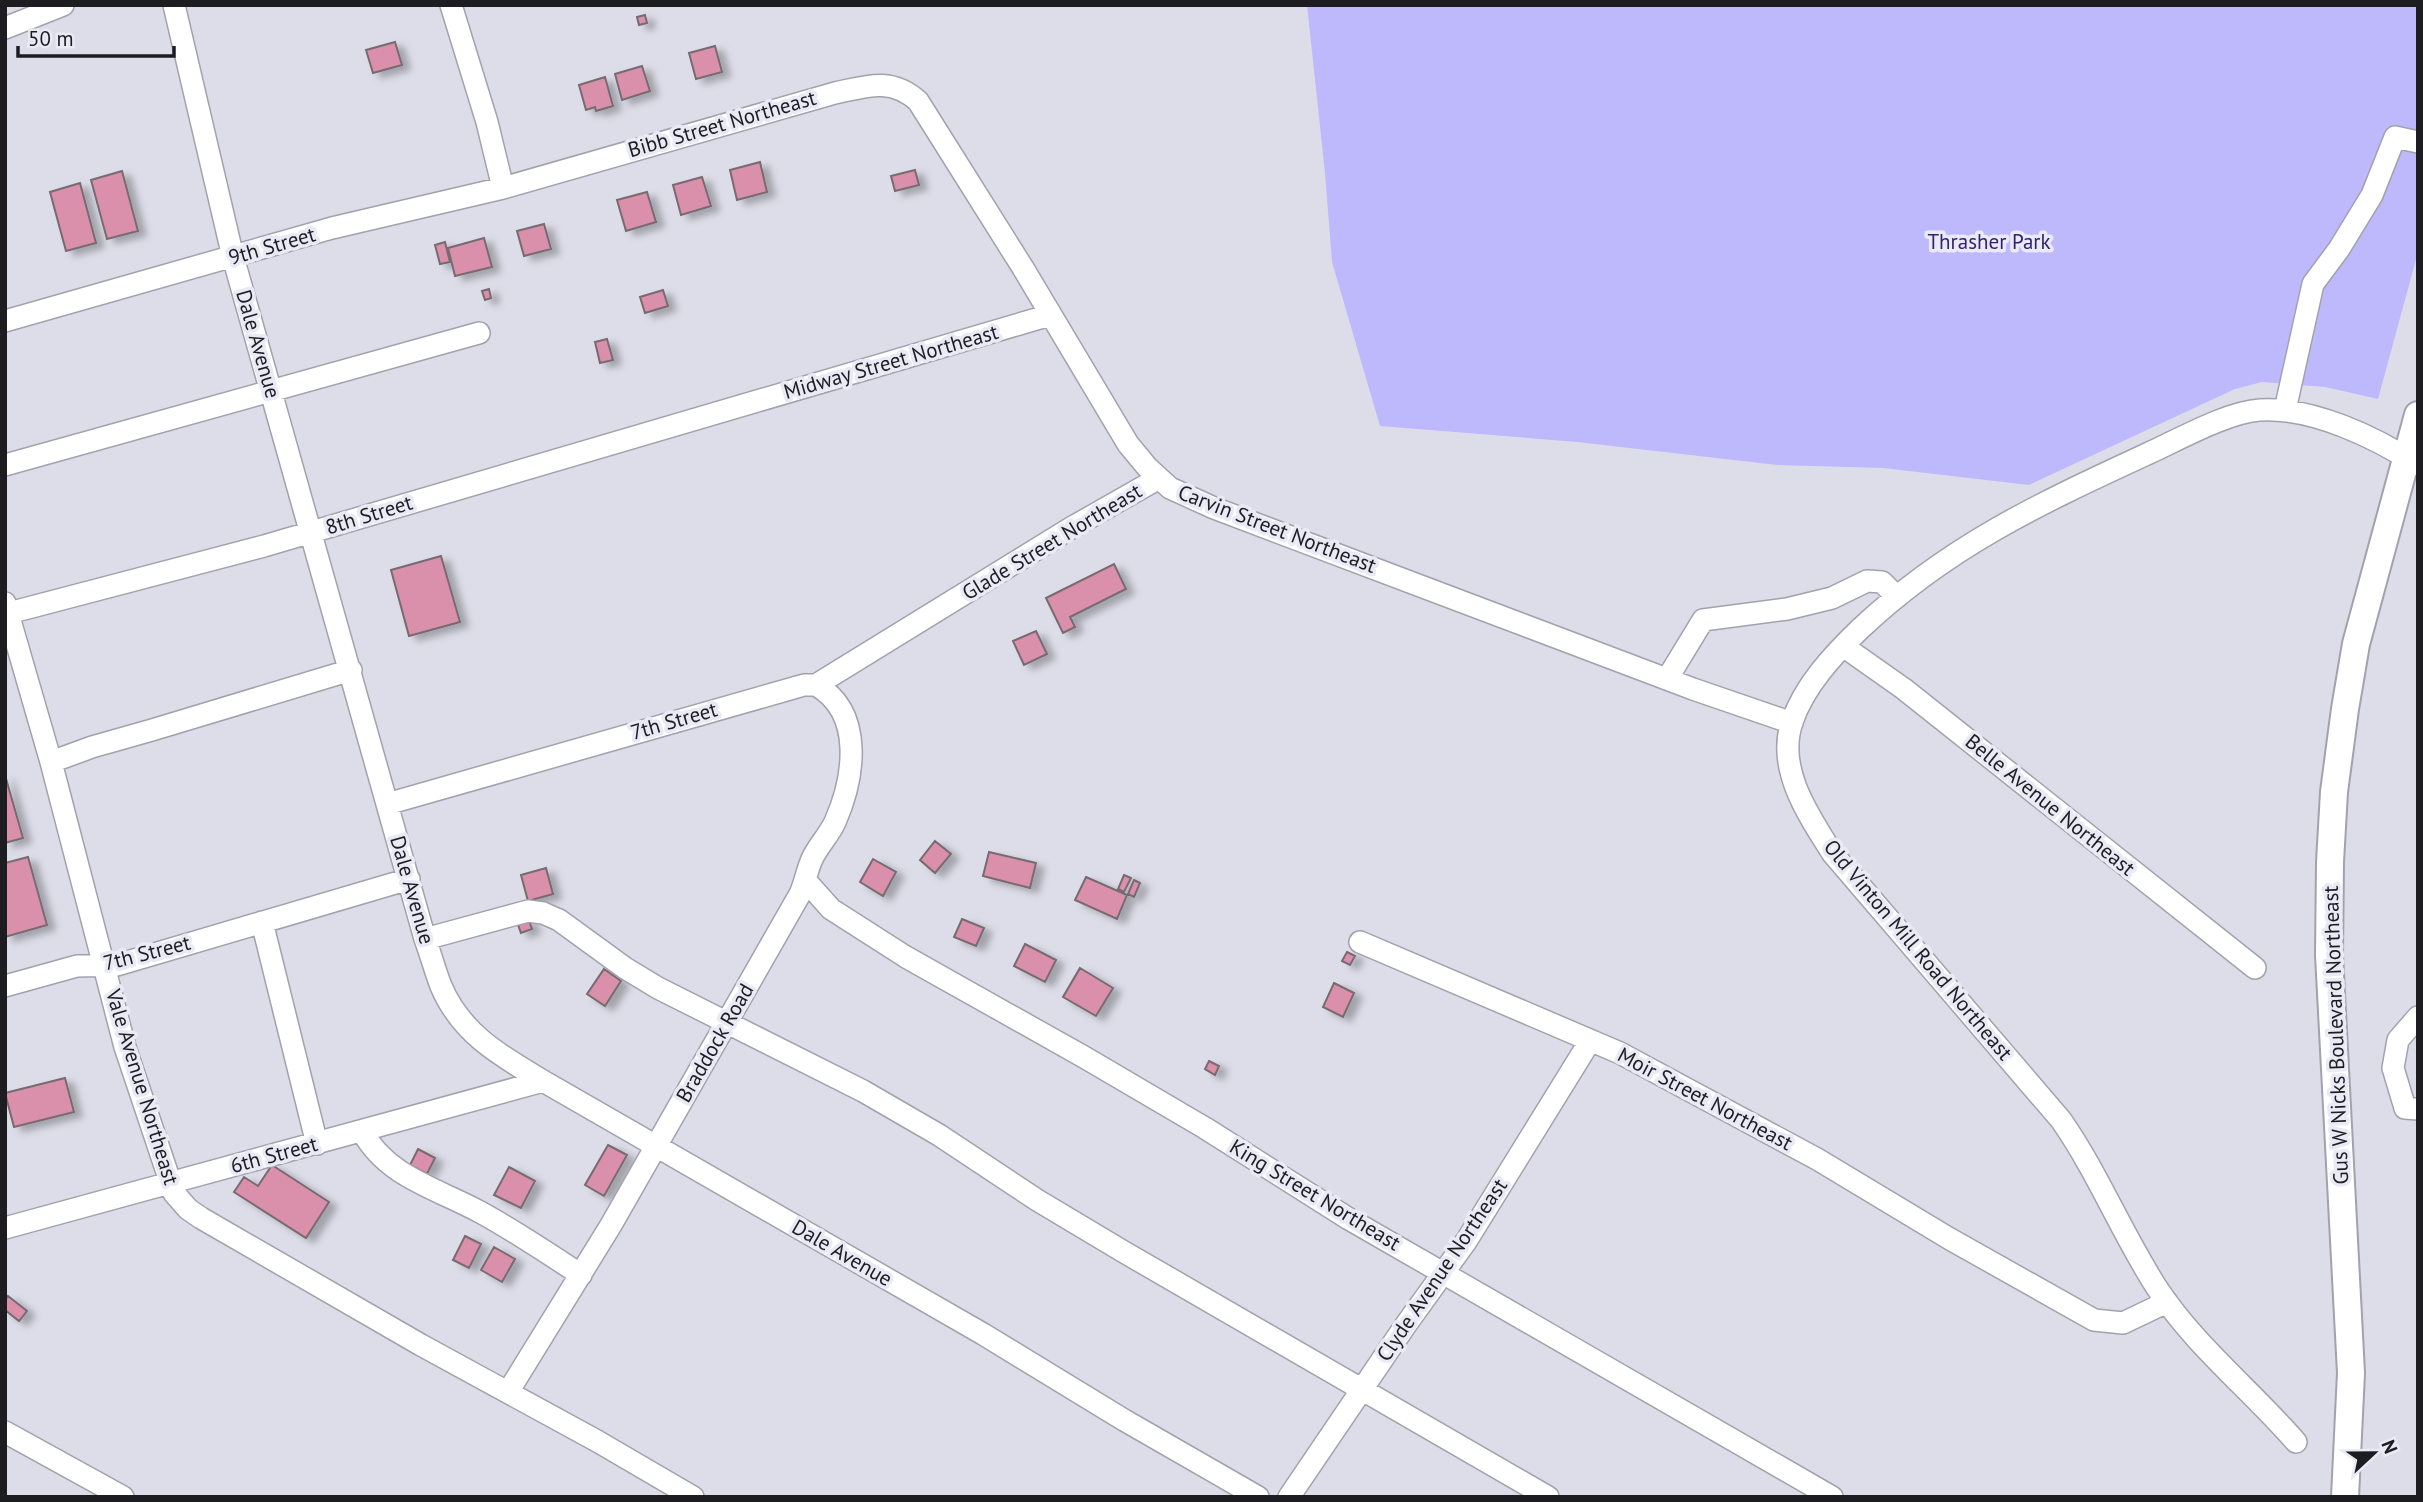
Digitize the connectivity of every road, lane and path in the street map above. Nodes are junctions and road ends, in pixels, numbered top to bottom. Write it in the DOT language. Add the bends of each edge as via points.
graph roads {
  1 [pos="63,5"];
  2 [pos="174,5"];
  3 [pos="451,5"];
  4 [pos="5,29"];
  5 [pos="907,91"];
  6 [pos="2418,142"];
  7 [pos="539,176"];
  8 [pos="503,188"];
  9 [pos="233,257"];
  10 [pos="1050,315"];
  11 [pos="5,321"];
  12 [pos="479,333"];
  13 [pos="271,390"];
  14 [pos="731,410"];
  15 [pos="2285,410"];
  16 [pos="2418,415"];
  17 [pos="2412,461"];
  18 [pos="5,465"];
  19 [pos="1159,478"];
  20 [pos="310,532"];
  21 [pos="1897,597"];
  22 [pos="946,606"];
  23 [pos="6,610"];
  24 [pos="1843,646"];
  25 [pos="351,670"];
  26 [pos="15,678"];
  27 [pos="1667,679"];
  28 [pos="816,685"];
  29 [pos="1792,723"];
  30 [pos="51,762"];
  31 [pos="387,804"];
  32 [pos="409,879"];
  33 [pos="806,881"];
  34 [pos="262,922"];
  35 [pos="425,939"];
  36 [pos="1360,942"];
  37 [pos="104,966"];
  38 [pos="2255,968"];
  39 [pos="5,986"];
  40 [pos="2418,1017"];
  41 [pos="727,1024"];
  42 [pos="1590,1041"];
  43 [pos="543,1081"];
  44 [pos="2411,1109"];
  45 [pos="362,1131"];
  46 [pos="317,1144"];
  47 [pos="655,1146"];
  48 [pos="171,1183"];
  49 [pos="5,1228"];
  50 [pos="1443,1271"];
  51 [pos="581,1275"];
  52 [pos="2167,1302"];
  53 [pos="1362,1388"];
  54 [pos="508,1392"];
  55 [pos="5,1432"];
  56 [pos="2296,1443"];
  57 [pos="123,1497"];
  58 [pos="693,1497"];
  59 [pos="1258,1497"];
  60 [pos="1289,1497"];
  61 [pos="1548,1497"];
  62 [pos="1832,1497"];
  63 [pos="2345,1497"];
  1 -- 4 [label="street"];
  2 -- 9 [label="street, Dale Avenue"];
  3 -- 8 [label="street"];
  5 -- 7 [label="street, Bibb Street Northeast" via="877,85 835,93"];
  5 -- 10 [label="street, Carvin Street Northeast" via="918,101"];
  6 -- 15 [label="street" via="2395,137 2372,195 2313,284"];
  7 -- 8 [label="street, 9th Street"];
  8 -- 9 [label="street, 9th Street" via="332,228"];
  9 -- 11 [label="street, 9th Street"];
  9 -- 13 [label="street, Dale Avenue"];
  10 -- 14 [label="street, Midway Street Northeast"];
  10 -- 19 [label="street, Carvin Street Northeast" via="1128,444"];
  12 -- 13 [label="street"];
  13 -- 18 [label="street"];
  13 -- 20 [label="street, Dale Avenue"];
  14 -- 20 [label="street, 8th Street"];
  15 -- 17 [label="street, Old Vinton Mill Road Northeast" via="2320,418"];
  15 -- 21 [label="street, Old Vinton Mill Road Northeast" via="2257,410 2217,422 2064,492 1964,546"];
  16 -- 17 [label="main road, Gus W Nicks Boulevard Northeast"];
  17 -- 63 [label="main road, Gus W Nicks Boulevard Northeast" via="2356,644 2341,737 2330,862 2329,955 2351,1373"];
  19 -- 22 [label="street, Glade Street Northeast"];
  19 -- 27 [label="street, Carvin Street Northeast" via="1170,488 1214,508"];
  20 -- 23 [label="street, 8th Street" via="129,583"];
  20 -- 25 [label="street, Dale Avenue"];
  21 -- 24 [label="street, Old Vinton Mill Road Northeast"];
  21 -- 27 [label="street" via="1882,582 1867,581 1832,598 1787,609 1703,620"];
  22 -- 28 [label="street, 7th Street"];
  23 -- 26 [label="street, Vale Avenue Northeast"];
  24 -- 29 [label="street, Old Vinton Mill Road Northeast" via="1802,699"];
  24 -- 38 [label="street, Belle Avenue Northeast" via="1904,689"];
  25 -- 30 [label="street"];
  25 -- 31 [label="street, Dale Avenue"];
  26 -- 30 [label="street, Vale Avenue Northeast"];
  27 -- 29 [label="street, Carvin Street Northeast"];
  28 -- 31 [label="street, 7th Street" via="719,708"];
  28 -- 33 [label="street, Braddock Road" via="839,706 848,724 851,768 835,824 811,859"];
  29 -- 52 [label="street, Old Vinton Mill Road Northeast" via="1788,744 1795,786 1833,854 2061,1120"];
  30 -- 37 [label="street, Vale Avenue Northeast"];
  31 -- 32 [label="street, Dale Avenue"];
  32 -- 34 [label="street, 7th Street"];
  32 -- 35 [label="street, Dale Avenue"];
  33 -- 41 [label="street, Braddock Road"];
  33 -- 50 [label="street, King Street Northeast" via="831,909 906,957 1084,1057"];
  34 -- 37 [label="street, 7th Street"];
  34 -- 46 [label="street"];
  35 -- 41 [label="street" via="528,911 543,913 625,968"];
  35 -- 43 [label="street, Dale Avenue" via="441,986 470,1031 490,1049"];
  36 -- 42 [label="street, Moir Street Northeast"];
  37 -- 39 [label="street, 7th Street" via="77,966"];
  37 -- 48 [label="street, Vale Avenue Northeast" via="125,1047"];
  40 -- 44 [label="street" via="2398,1040 2393,1069"];
  41 -- 47 [label="street, Braddock Road"];
  41 -- 53 [label="street" via="863,1091 1124,1252"];
  42 -- 50 [label="street, Clyde Avenue Northeast" via="1467,1240"];
  42 -- 52 [label="street, Moir Street Northeast" via="1741,1117 2094,1320 2123,1323"];
  43 -- 45 [label="street, 6th Street"];
  43 -- 47 [label="street, Dale Avenue"];
  45 -- 46 [label="street, 6th Street"];
  45 -- 51 [label="street" via="370,1147 400,1173 478,1211"];
  46 -- 48 [label="street, 6th Street"];
  47 -- 51 [label="street, Braddock Road"];
  47 -- 59 [label="street, Dale Avenue"];
  48 -- 49 [label="street, 6th Street"];
  48 -- 54 [label="street, Vale Avenue Northeast" via="174,1193 201,1218"];
  50 -- 53 [label="street, Clyde Avenue Northeast"];
  50 -- 62 [label="street, King Street Northeast"];
  51 -- 54 [label="street, Braddock Road"];
  52 -- 56 [label="street, Old Vinton Mill Road Northeast"];
  53 -- 60 [label="street, Clyde Avenue Northeast"];
  53 -- 61 [label="street"];
  54 -- 58 [label="street, Vale Avenue Northeast"];
  55 -- 57 [label="street"];
}
